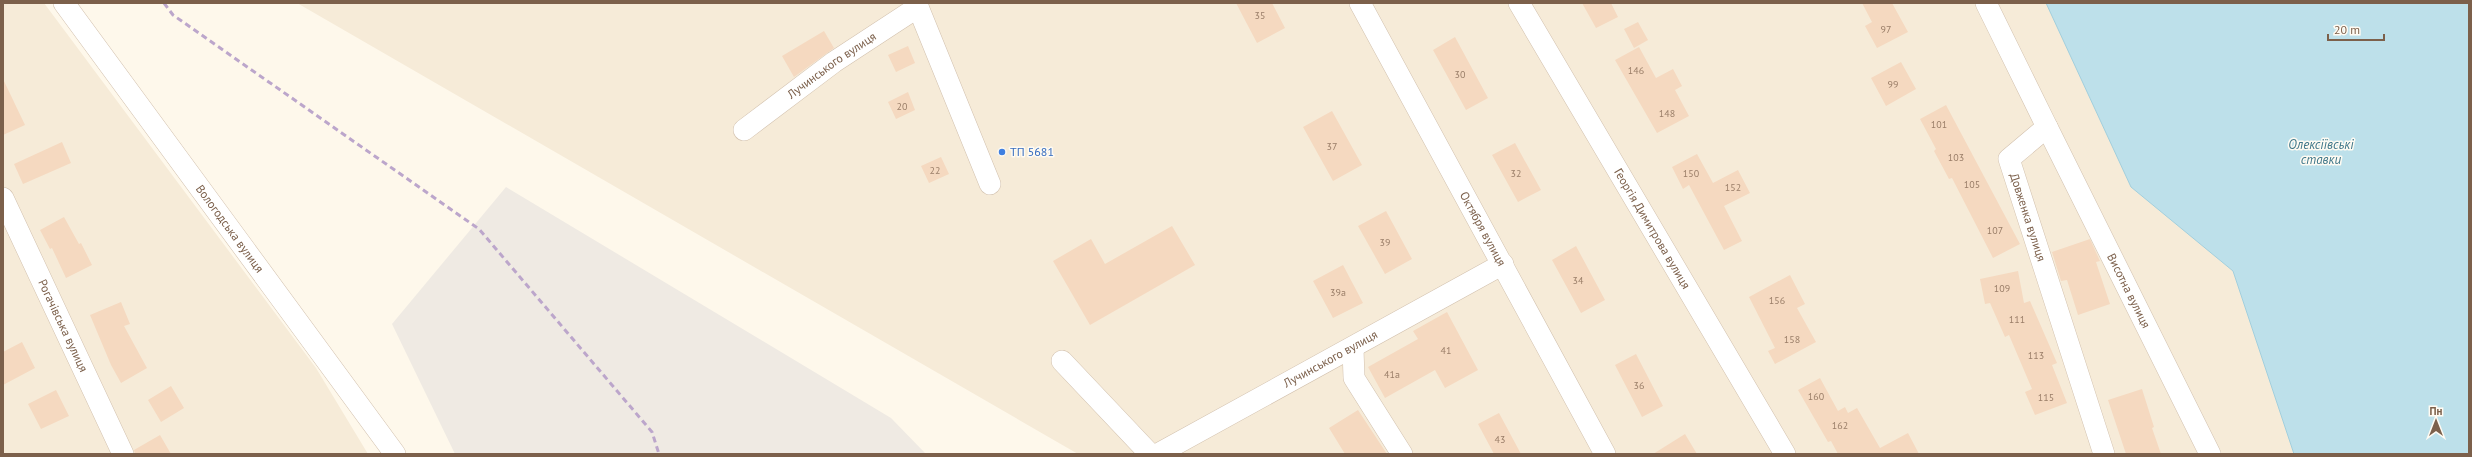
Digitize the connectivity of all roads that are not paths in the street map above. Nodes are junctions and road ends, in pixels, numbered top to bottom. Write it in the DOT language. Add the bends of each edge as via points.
graph roads {
  1 [pos="64,3"];
  2 [pos="1360,3"];
  3 [pos="1519,3"];
  4 [pos="1986,3"];
  5 [pos="918,5"];
  6 [pos="2047,127"];
  7 [pos="744,130"];
  8 [pos="990,184"];
  9 [pos="3,198"];
  10 [pos="1503,264"];
  11 [pos="1353,349"];
  12 [pos="1062,361"];
  13 [pos="122,454"];
  14 [pos="395,454"];
  15 [pos="1150,454"];
  16 [pos="1158,454"];
  17 [pos="1402,454"];
  18 [pos="1606,454"];
  19 [pos="1785,454"];
  20 [pos="2104,454"];
  21 [pos="2210,454"];
  1 -- 14 [label="street, Вологодська вулиця"];
  2 -- 10 [label="street, Октября вулиця"];
  3 -- 19 [label="street, Георгія Димитрова вулиця"];
  4 -- 6 [label="street"];
  5 -- 7 [label="street, Лучинського вулиця" via="834,62"];
  5 -- 8 [label="street"];
  6 -- 20 [label="street, Довженка вулиця" via="2009,159"];
  6 -- 21 [label="street, Висотна вулиця"];
  9 -- 13 [label="street, Рогачівська вулиця"];
  10 -- 11 [label="street, Лучинського вулиця"];
  10 -- 18 [label="street, Октября вулиця"];
  11 -- 16 [label="street, Лучинського вулиця"];
  11 -- 17 [label="street" via="1354,378"];
  12 -- 15 [label="street"];
}
